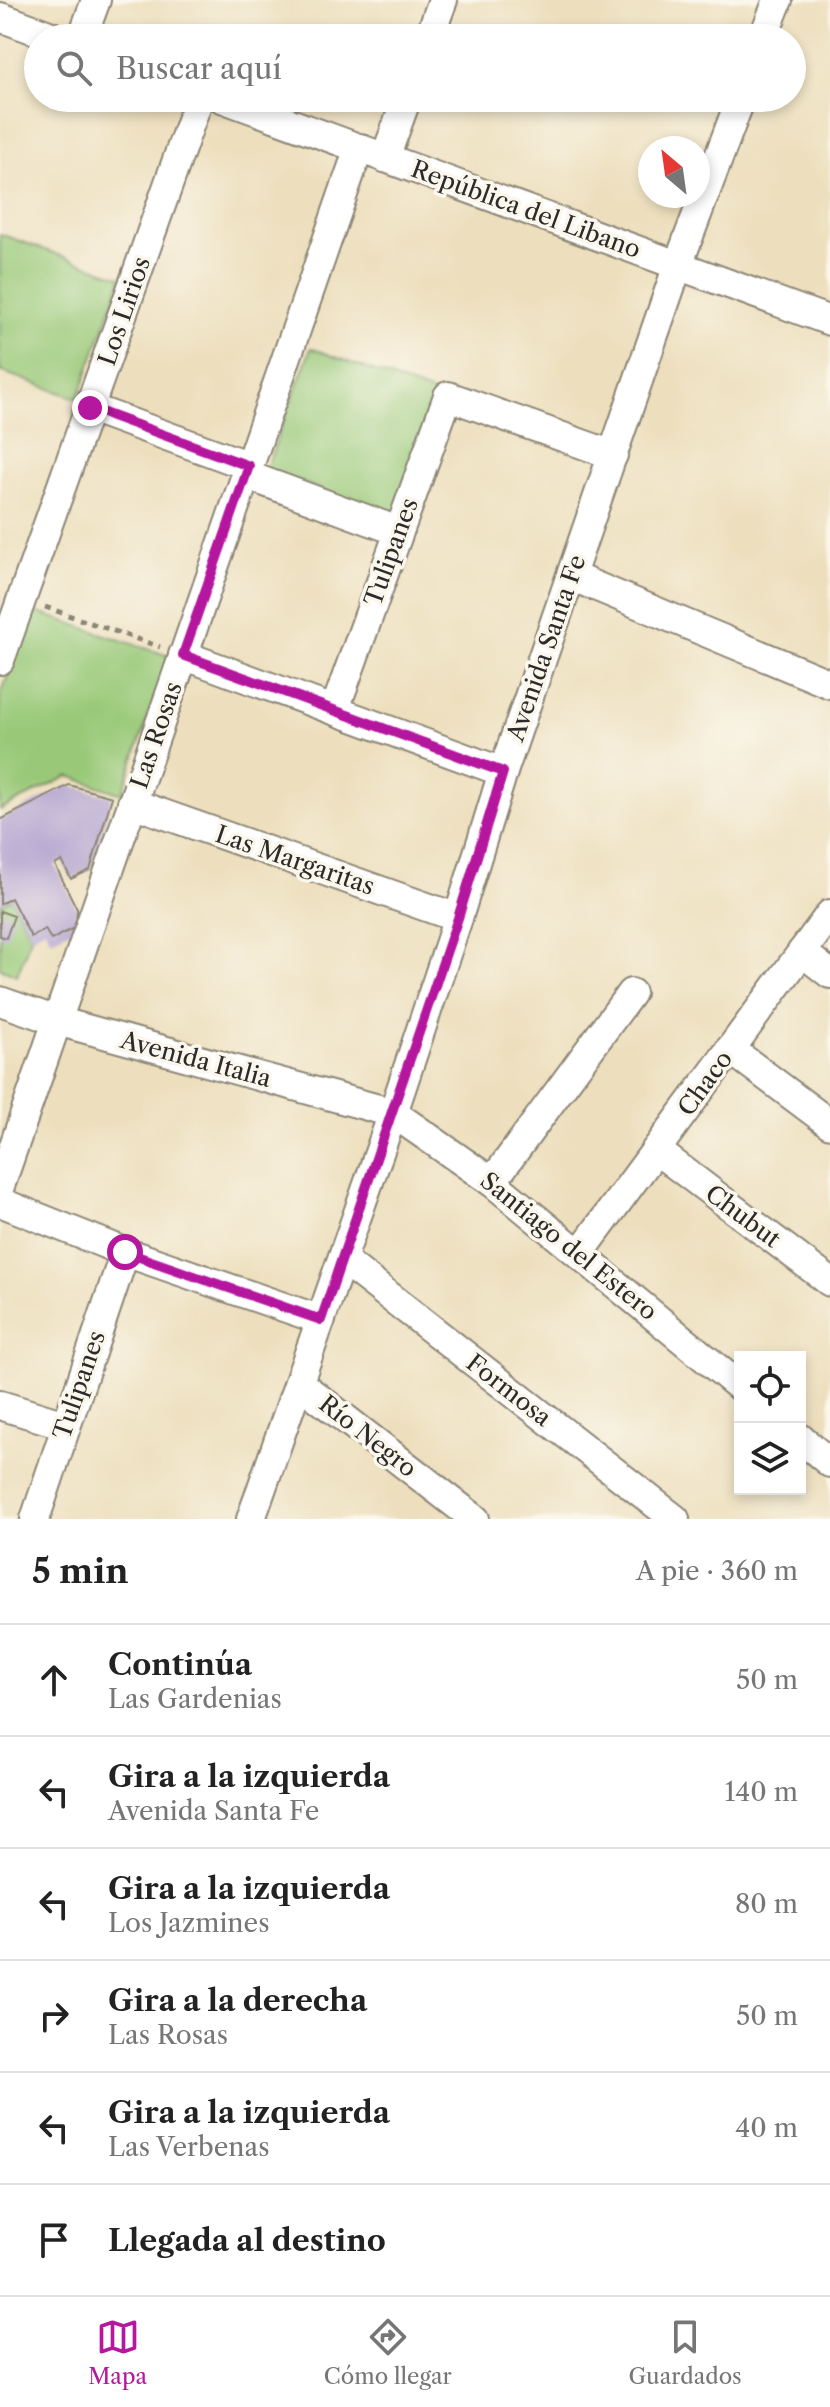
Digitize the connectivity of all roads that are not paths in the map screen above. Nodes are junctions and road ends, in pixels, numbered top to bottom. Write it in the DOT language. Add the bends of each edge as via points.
graph roads {
  1 [pos="96,0"];
  2 [pos="443,0"];
  3 [pos="778,0"];
  4 [pos="0,17"];
  5 [pos="87,24"];
  6 [pos="434,24"];
  7 [pos="769,24"];
  8 [pos="24,26"];
  9 [pos="194,112"];
  10 [pos="260,112"];
  11 [pos="398,112"];
  12 [pos="736,112"];
  13 [pos="372,153"];
  14 [pos="678,265"];
  15 [pos="830,321"];
  16 [pos="90,408"];
  17 [pos="613,455"];
  18 [pos="248,470"];
  19 [pos="398,531"];
  20 [pos="571,576"];
  21 [pos="11,595"];
  22 [pos="183,655"];
  23 [pos="0,660"];
  24 [pos="830,684"];
  25 [pos="335,709"];
  26 [pos="503,772"];
  27 [pos="132,803"];
  28 [pos="830,914"];
  29 [pos="458,918"];
  30 [pos="802,952"];
  31 [pos="830,974"];
  32 [pos="631,993"];
  33 [pos="0,1001"];
  34 [pos="57,1021"];
  35 [pos="730,1049"];
  36 [pos="393,1113"];
  37 [pos="830,1124"];
  38 [pos="656,1150"];
  39 [pos="492,1182"];
  40 [pos="0,1186"];
  41 [pos="0,1202"];
  42 [pos="125,1252"];
  43 [pos="580,1253"];
  44 [pos="343,1260"];
  45 [pos="830,1282"];
  46 [pos="321,1320"];
  47 [pos="734,1382"];
  48 [pos="299,1383"];
  49 [pos="0,1405"];
  50 [pos="65,1425"];
  51 [pos="806,1443"];
  52 [pos="830,1463"];
  53 [pos="35,1519"];
  54 [pos="251,1519"];
  55 [pos="475,1519"];
  56 [pos="675,1519"];
  1 -- 5 [label="street"];
  2 -- 6 [label="street"];
  3 -- 7 [label="street"];
  4 -- 8 [label="street"];
  9 -- 16 [label="street, Los Lirios"];
  10 -- 13 [label="street, República del Libano"];
  11 -- 13 [label="street, Las Rosas"];
  12 -- 14 [label="street, Avenida Santa Fe"];
  13 -- 14 [label="street, República del Libano"];
  13 -- 18 [label="street, Las Rosas"];
  14 -- 15 [label="street, República del Libano"];
  14 -- 17 [label="street, Avenida Santa Fe"];
  16 -- 18 [label="street"];
  16 -- 21 [label="street, Los Lirios"];
  17 -- 19 [label="street, Tulipanes" via="448,396"];
  17 -- 20 [label="street, Avenida Santa Fe"];
  18 -- 19 [label="street"];
  18 -- 22 [label="street, Las Rosas"];
  19 -- 25 [label="street, Tulipanes"];
  20 -- 24 [label="street"];
  20 -- 26 [label="street, Avenida Santa Fe"];
  21 -- 23 [label="street, Los Lirios"];
  22 -- 25 [label="street"];
  22 -- 27 [label="street, Las Rosas"];
  25 -- 26 [label="street"];
  26 -- 29 [label="street, Avenida Santa Fe"];
  27 -- 29 [label="street, Las Margaritas"];
  27 -- 34 [label="street, Las Rosas"];
  28 -- 30 [label="street, Chaco"];
  29 -- 36 [label="street, Avenida Santa Fe"];
  30 -- 31 [label="street"];
  30 -- 35 [label="street, Chaco"];
  32 -- 39 [label="street"];
  33 -- 34 [label="street, Avenida Italia"];
  34 -- 36 [label="street, Avenida Italia"];
  34 -- 40 [label="street, Las Rosas"];
  35 -- 37 [label="street"];
  35 -- 38 [label="street, Chaco"];
  36 -- 39 [label="street, Santiago del Estero"];
  36 -- 44 [label="street, Avenida Santa Fe"];
  38 -- 43 [label="street, Chaco"];
  38 -- 45 [label="street, Chubut"];
  39 -- 43 [label="street, Santiago del Estero"];
  41 -- 42 [label="street"];
  42 -- 46 [label="street"];
  42 -- 50 [label="street, Tulipanes"];
  43 -- 47 [label="street, Santiago del Estero"];
  44 -- 46 [label="street, Avenida Santa Fe"];
  44 -- 56 [label="street, Formosa"];
  46 -- 48 [label="street, Avenida Santa Fe"];
  48 -- 54 [label="street, Avenida Santa Fe"];
  48 -- 55 [label="street, Río Negro"];
  49 -- 50 [label="street"];
  50 -- 53 [label="street, Tulipanes"];
  51 -- 52 [label="street"];
}
